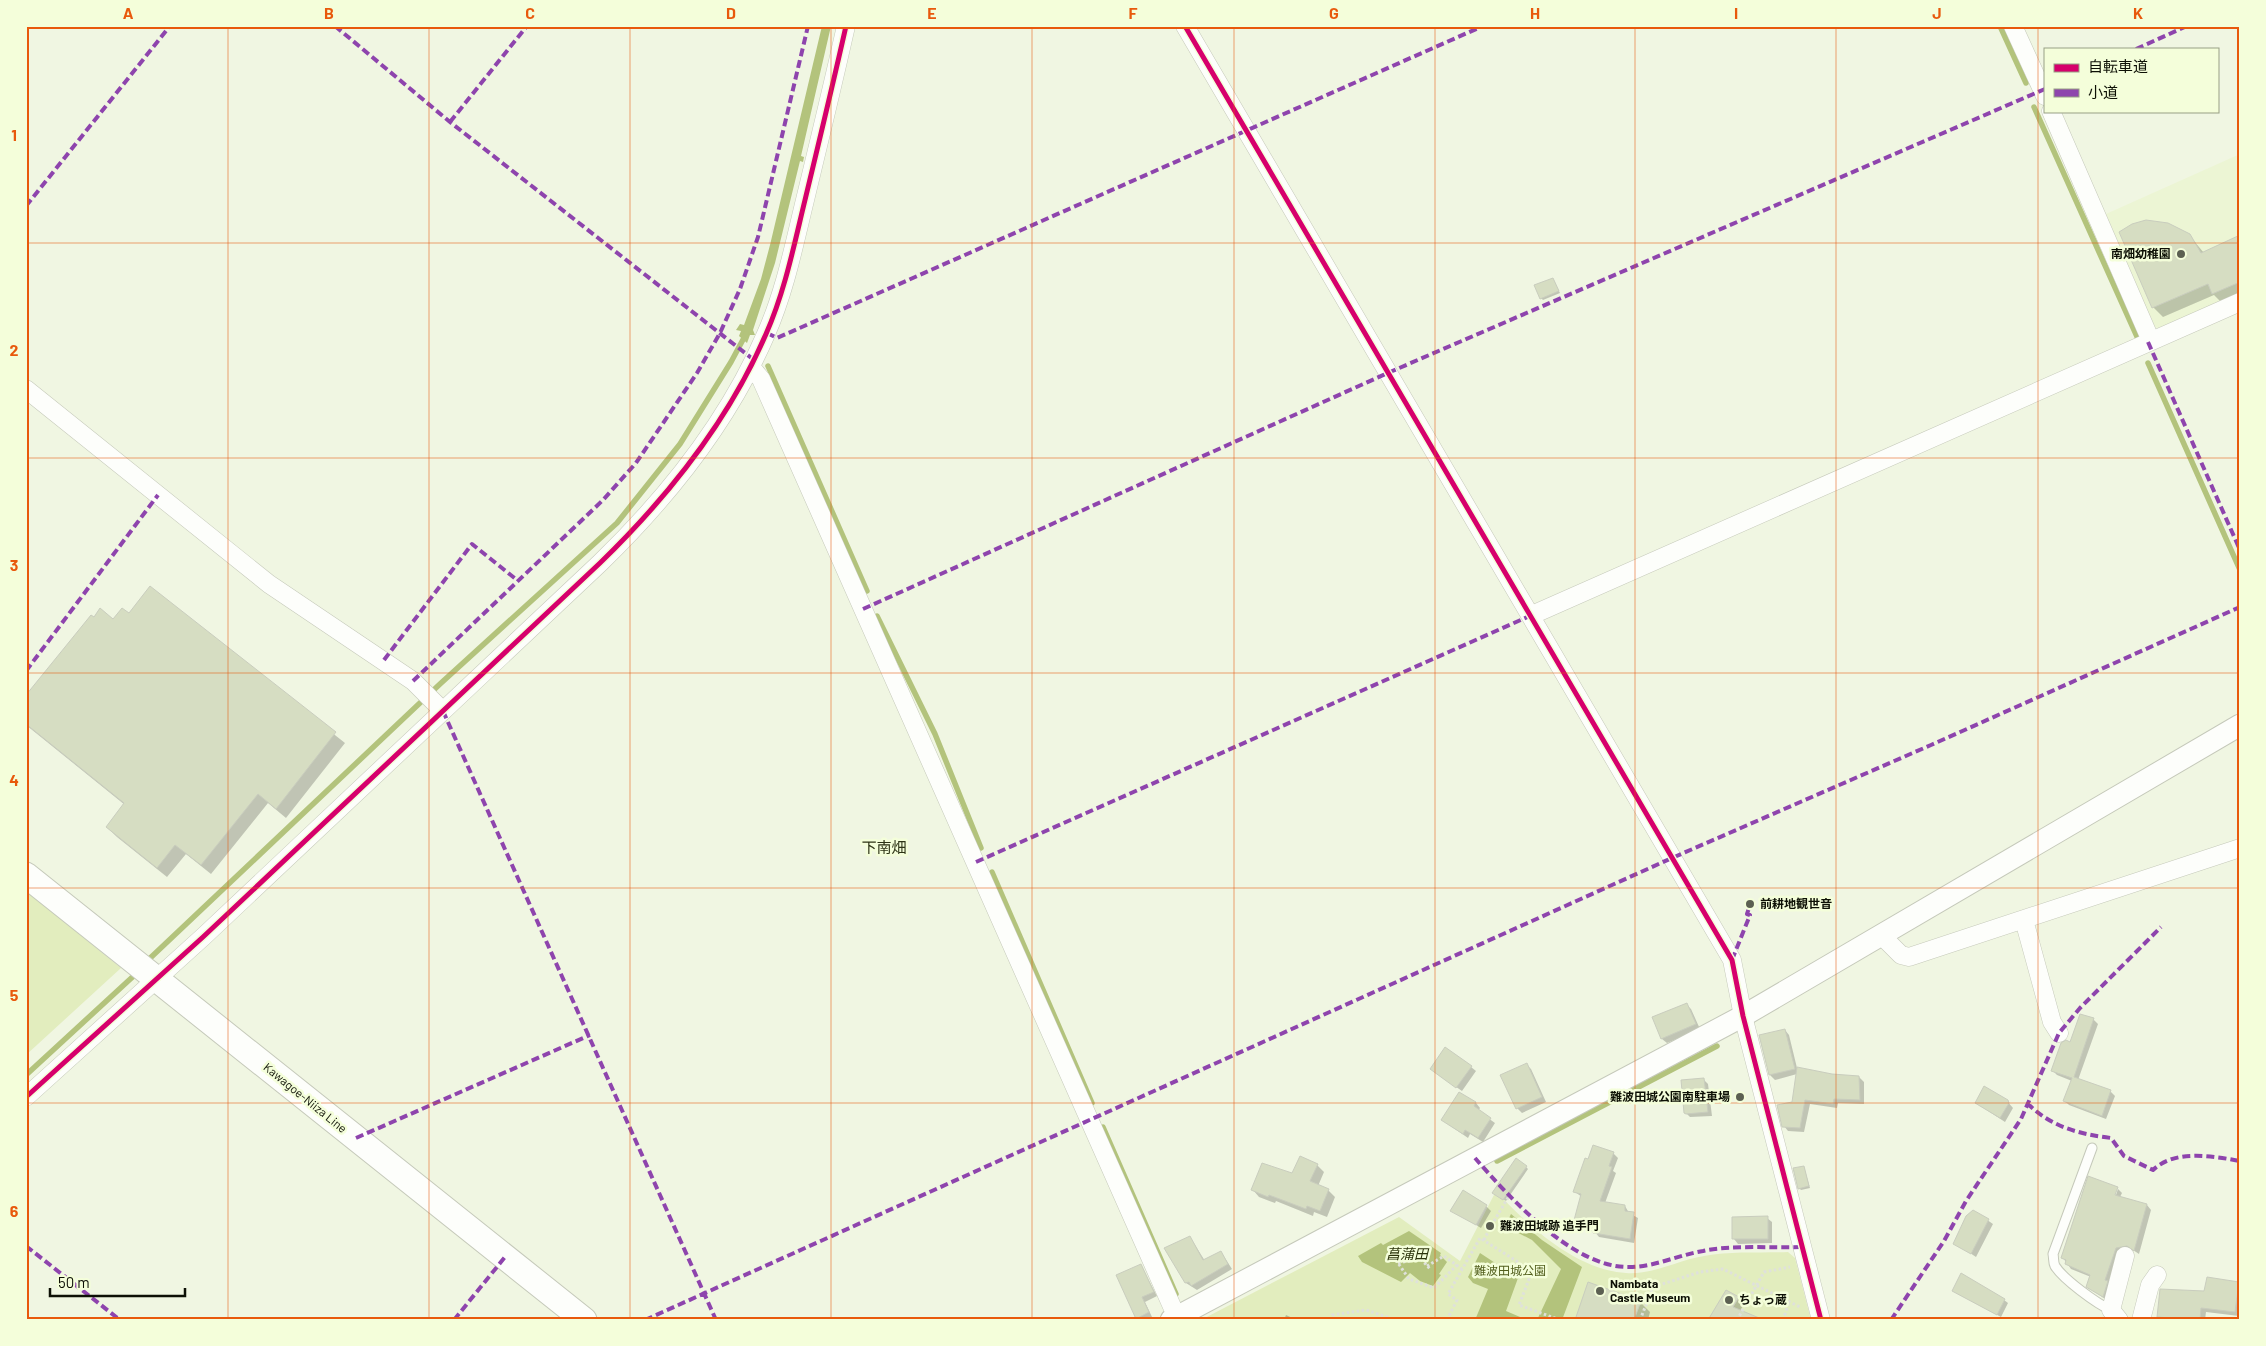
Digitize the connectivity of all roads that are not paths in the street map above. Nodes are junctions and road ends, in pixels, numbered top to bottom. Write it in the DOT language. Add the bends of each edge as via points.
graph roads {
  1 [pos="846,26"];
  2 [pos="1185,26"];
  3 [pos="2013,26"];
  4 [pos="2044,94"];
  5 [pos="2052,112"];
  6 [pos="2240,302"];
  7 [pos="2151,341"];
  8 [pos="751,366"];
  9 [pos="26,389"];
  10 [pos="1532,615"];
  11 [pos="441,708"];
  12 [pos="2240,725"];
  13 [pos="2240,848"];
  14 [pos="26,876"];
  15 [pos="2024,920"];
  16 [pos="1882,936"];
  17 [pos="146,972"];
  18 [pos="1743,1016"];
  19 [pos="2059,1033"];
  20 [pos="26,1097"];
  21 [pos="2092,1148"];
  22 [pos="2126,1256"];
  23 [pos="2157,1275"];
  24 [pos="2115,1315"];
  25 [pos="1175,1319"];
  26 [pos="584,1320"];
  27 [pos="1821,1320"];
  28 [pos="2141,1320"];
  1 -- 8 [label="street" via="788,271 767,333"];
  2 -- 10 [label="street"];
  3 -- 4 [label="street"];
  5 -- 7 [label="street"];
  6 -- 7 [label="street"];
  7 -- 10 [label="street"];
  8 -- 11 [label="street" via="710,432 654,508 618,546"];
  8 -- 25 [label="street" via="761,379"];
  9 -- 11 [label="street" via="269,584 419,686"];
  10 -- 18 [label="street" via="1732,960"];
  11 -- 17 [label="street" via="203,937"];
  12 -- 16 [label="street"];
  13 -- 15 [label="street"];
  14 -- 17 [label="main road, Kawagoe-Niiza Line"];
  15 -- 16 [label="street" via="1909,957 1901,955"];
  15 -- 19 [label="street" via="2052,1022"];
  16 -- 18 [label="street"];
  17 -- 20 [label="street"];
  17 -- 26 [label="main road, Kawagoe-Niiza Line"];
  18 -- 25 [label="street"];
  18 -- 27 [label="street"];
  21 -- 24 [label="lane" via="2054,1254 2054,1264"];
  22 -- 24 [label="street"];
  23 -- 28 [label="street" via="2150,1284"];
}
